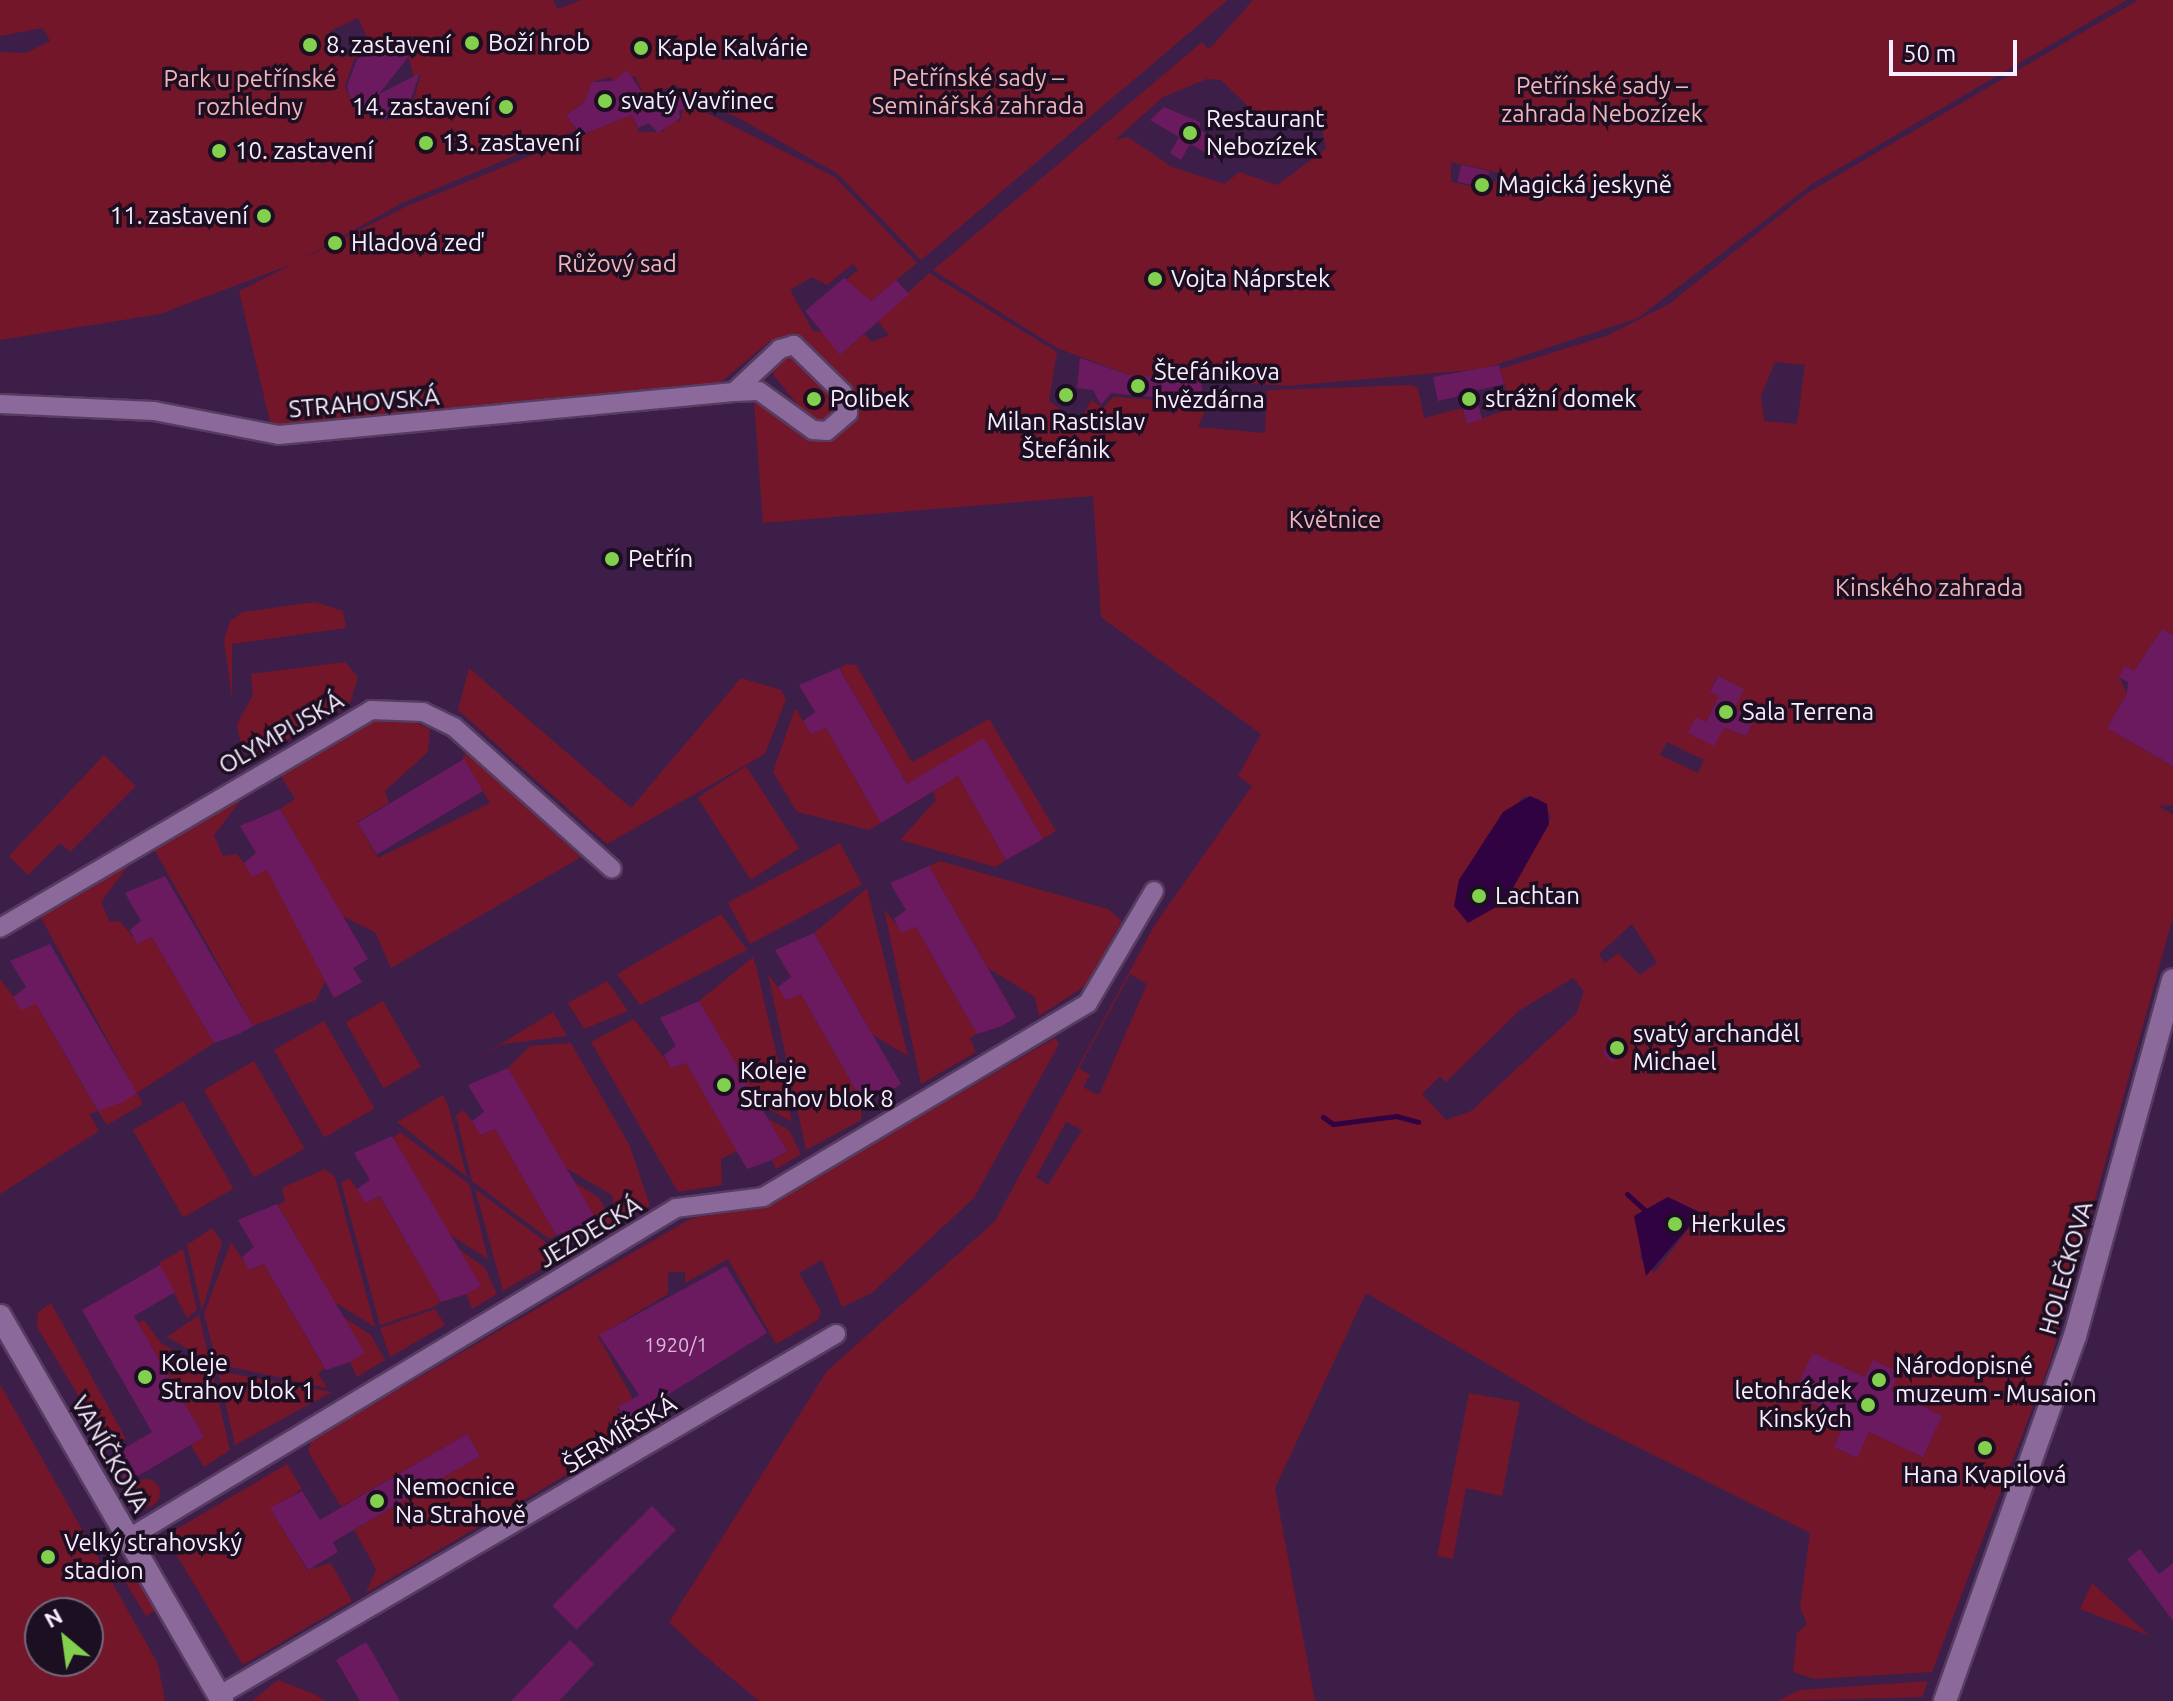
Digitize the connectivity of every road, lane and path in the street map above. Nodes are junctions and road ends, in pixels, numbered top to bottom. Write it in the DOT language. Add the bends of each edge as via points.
graph roads {
  1 [pos="734,392"];
  2 [pos="0,404"];
  3 [pos="612,869"];
  4 [pos="1154,891"];
  5 [pos="0,928"];
  6 [pos="2173,980"];
  7 [pos="0,1316"];
  8 [pos="836,1334"];
  9 [pos="129,1538"];
  10 [pos="221,1698"];
  11 [pos="1945,1701"];
  1 -- 1 [label="street, STRAHOVSKÁ" via="759,391 813,430 827,431 848,413 843,393 794,345 780,349"];
  1 -- 2 [label="street, STRAHOVSKÁ" via="279,435 154,411"];
  3 -- 5 [label="street, OLYMPIJSKÁ" via="454,727 423,712 371,710"];
  4 -- 9 [label="street, JEZDECKÁ" via="1088,1003 763,1197 676,1208"];
  6 -- 11 [label="street, HOLEČKOVA" via="2075,1336"];
  7 -- 9 [label="street, VANÍČKOVA"];
  8 -- 10 [label="street, ŠERMÍŘSKÁ"];
  9 -- 10 [label="street, VANÍČKOVA"];
}
